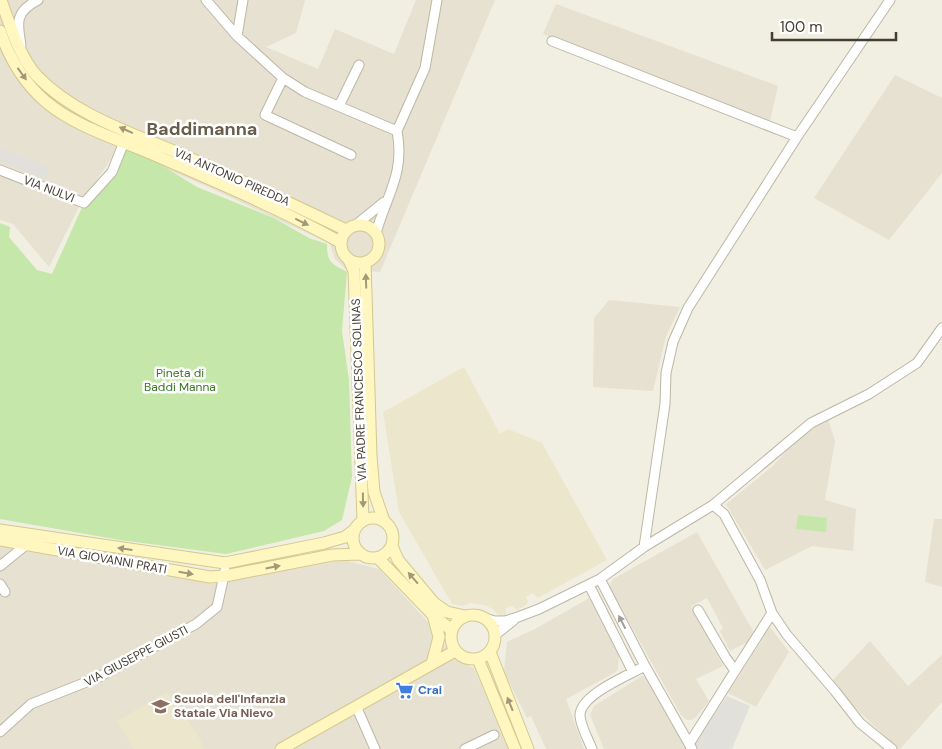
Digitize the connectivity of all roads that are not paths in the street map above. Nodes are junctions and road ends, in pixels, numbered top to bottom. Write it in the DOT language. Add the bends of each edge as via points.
graph roads {
  1 [pos="2,0"];
  2 [pos="33,0"];
  3 [pos="37,0"];
  4 [pos="206,0"];
  5 [pos="243,0"];
  6 [pos="437,0"];
  7 [pos="890,0"];
  8 [pos="0,31"];
  9 [pos="237,36"];
  10 [pos="552,41"];
  11 [pos="22,52"];
  12 [pos="359,64"];
  13 [pos="283,78"];
  14 [pos="339,106"];
  15 [pos="398,131"];
  16 [pos="797,137"];
  17 [pos="124,142"];
  18 [pos="351,155"];
  19 [pos="0,170"];
  20 [pos="386,200"];
  21 [pos="357,224"];
  22 [pos="346,230"];
  23 [pos="376,233"];
  24 [pos="340,242"];
  25 [pos="349,260"];
  26 [pos="365,262"];
  27 [pos="942,328"];
  28 [pos="713,505"];
  29 [pos="363,520"];
  30 [pos="384,521"];
  31 [pos="0,530"];
  32 [pos="353,532"];
  33 [pos="0,540"];
  34 [pos="26,545"];
  35 [pos="392,546"];
  36 [pos="644,546"];
  37 [pos="360,554"];
  38 [pos="378,558"];
  39 [pos="225,564"];
  40 [pos="0,566"];
  41 [pos="225,576"];
  42 [pos="600,579"];
  43 [pos="589,585"];
  44 [pos="698,610"];
  45 [pos="772,613"];
  46 [pos="432,614"];
  47 [pos="465,616"];
  48 [pos="518,617"];
  49 [pos="484,618"];
  50 [pos="495,635"];
  51 [pos="452,641"];
  52 [pos="490,652"];
  53 [pos="478,659"];
  54 [pos="432,664"];
  55 [pos="645,666"];
  56 [pos="735,671"];
  57 [pos="634,672"];
  58 [pos="356,706"];
  59 [pos="0,732"];
  60 [pos="494,735"];
  61 [pos="690,746"];
  62 [pos="281,749"];
  63 [pos="375,749"];
  64 [pos="464,749"];
  65 [pos="515,749"];
  66 [pos="528,749"];
  67 [pos="592,749"];
  68 [pos="892,749"];
  1 -- 11 [label="street, VIA ANTONIO PIREDDA"];
  2 -- 3 [label="street"];
  3 -- 11 [label="street" via="18,18"];
  4 -- 9 [label="street"];
  5 -- 9 [label="street"];
  6 -- 15 [label="street" via="428,58"];
  7 -- 16 [label="street"];
  8 -- 17 [label="street, VIA ANTONIO PIREDDA, one-way" via="21,75 44,100 75,120"];
  9 -- 13 [label="street"];
  10 -- 16 [label="street"];
  22 -- 11 [label="street, VIA ANTONIO PIREDDA, one-way" via="79,110 35,74"];
  12 -- 14 [label="street"];
  13 -- 14 [label="street" via="305,92"];
  13 -- 18 [label="street" via="265,115"];
  14 -- 15 [label="street"];
  15 -- 20 [label="street" via="399,168"];
  16 -- 36 [label="street" via="688,308 673,342 666,373 665,404"];
  17 -- 19 [label="street, VIA NULVI" via="112,172 84,203"];
  17 -- 24 [label="street, VIA ANTONIO PIREDDA, one-way" via="251,198"];
  20 -- 21 [label="street"];
  20 -- 23 [label="street"];
  21 -- 22 [label="street"];
  21 -- 23 [label="street" via="368,226"];
  22 -- 24 [label="street"];
  23 -- 26 [label="street" via="378,251"];
  24 -- 25 [label="street" via="342,252"];
  25 -- 26 [label="street"];
  25 -- 29 [label="street, VIA PADRE FRANCESCO SOLINAS, one-way" via="354,271"];
  30 -- 26 [label="street, VIA PADRE FRANCESCO SOLINAS, one-way" via="374,492 371,456"];
  27 -- 28 [label="street" via="917,363 870,394 811,423"];
  28 -- 36 [label="street"];
  28 -- 45 [label="street" via="724,514 760,580"];
  29 -- 30 [label="street" via="374,518"];
  29 -- 32 [label="street"];
  30 -- 35 [label="street" via="391,529"];
  39 -- 31 [label="street, VIA GIOVANNI PRATI, one-way"];
  32 -- 37 [label="street" via="353,541"];
  32 -- 39 [label="street, VIA GIOVANNI PRATI" via="324,543"];
  33 -- 34 [label="street, VIA GIOVANNI PRATI"];
  34 -- 40 [label="street"];
  34 -- 41 [label="street, VIA GIOVANNI PRATI, one-way" via="210,577"];
  35 -- 38 [label="street"];
  47 -- 35 [label="street, one-way" via="446,612 434,603 398,560"];
  36 -- 42 [label="street"];
  37 -- 38 [label="street"];
  41 -- 37 [label="street, VIA GIOVANNI PRATI, one-way" via="332,556"];
  38 -- 46 [label="street"];
  39 -- 41 [label="street"];
  41 -- 59 [label="street, VIA GIUSEPPE GIUSTI" via="218,607 196,624 99,678 31,704"];
  42 -- 43 [label="street"];
  55 -- 42 [label="street, one-way"];
  43 -- 48 [label="street"];
  43 -- 57 [label="street"];
  44 -- 56 [label="street"];
  45 -- 56 [label="street"];
  45 -- 68 [label="street" via="786,635 860,723"];
  46 -- 51 [label="street"];
  46 -- 54 [label="street" via="439,638"];
  47 -- 49 [label="street"];
  47 -- 51 [label="street" via="456,621"];
  48 -- 49 [label="street" via="505,621"];
  48 -- 50 [label="street"];
  49 -- 50 [label="street"];
  50 -- 52 [label="street"];
  51 -- 53 [label="street" via="466,658"];
  51 -- 54 [label="street"];
  52 -- 53 [label="street"];
  66 -- 52 [label="street, one-way"];
  53 -- 65 [label="street"];
  54 -- 58 [label="street"];
  55 -- 57 [label="street"];
  55 -- 61 [label="street"];
  56 -- 61 [label="street"];
  57 -- 67 [label="street" via="594,694 581,708 580,717"];
  58 -- 62 [label="street"];
  58 -- 63 [label="street"];
  60 -- 64 [label="street"];
}
